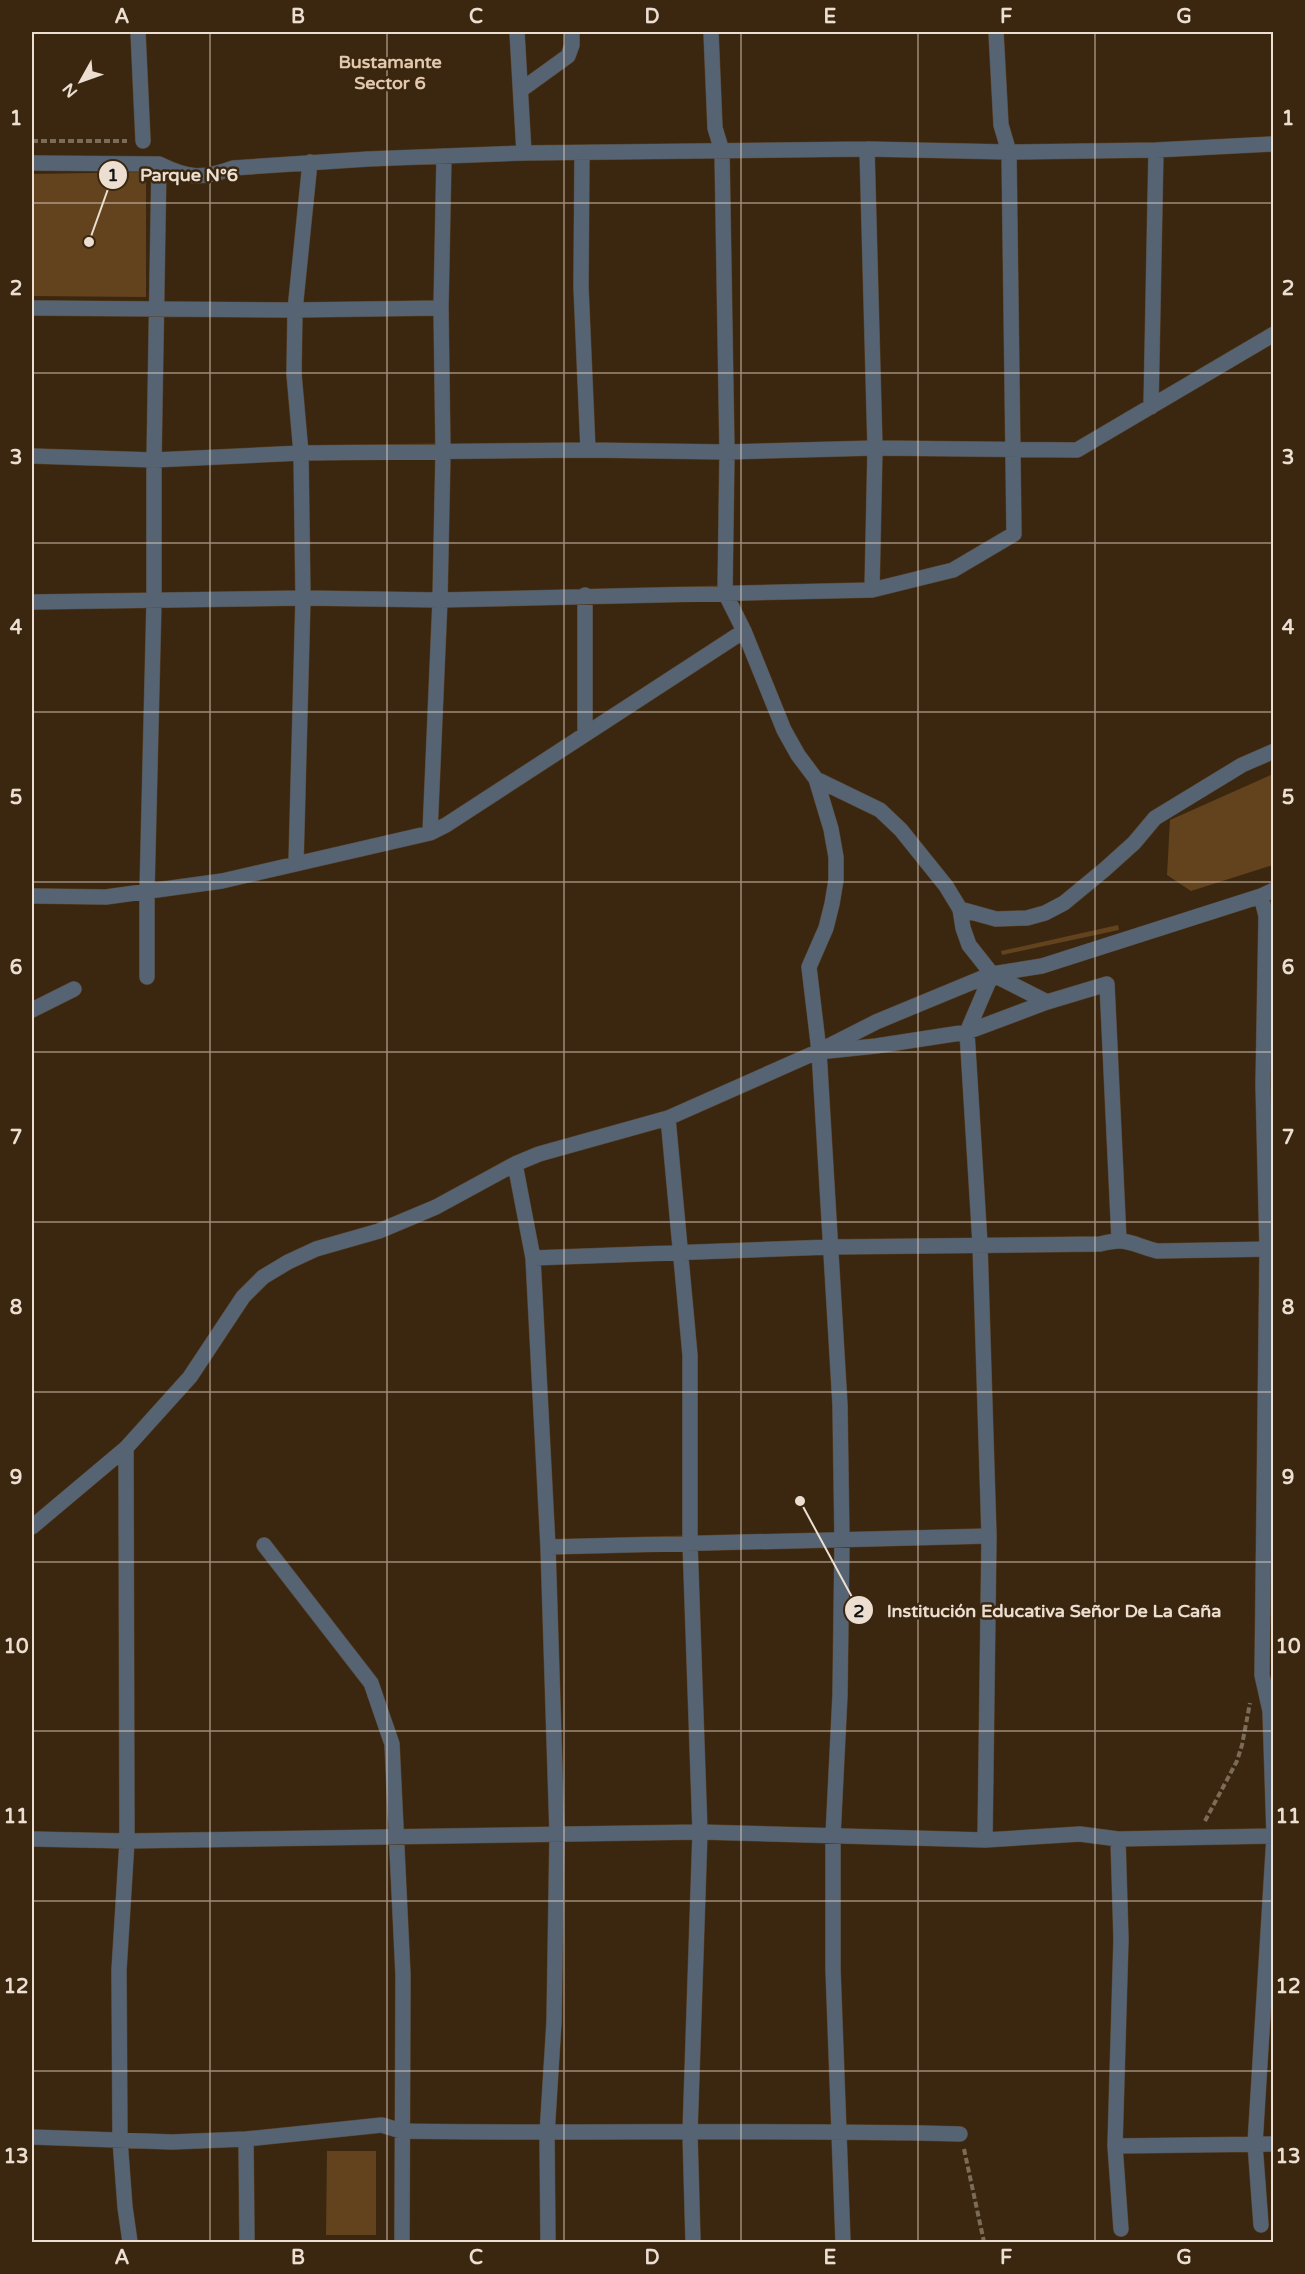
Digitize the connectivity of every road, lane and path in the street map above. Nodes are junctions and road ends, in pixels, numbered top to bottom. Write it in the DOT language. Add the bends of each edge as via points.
graph roads {
  1 [pos="138,32"];
  2 [pos="516,32"];
  3 [pos="572,32"];
  4 [pos="711,32"];
  5 [pos="996,32"];
  6 [pos="521,90"];
  7 [pos="32,141"];
  8 [pos="143,141"];
  9 [pos="1274,144"];
  10 [pos="867,149"];
  11 [pos="1156,150"];
  12 [pos="722,151"];
  13 [pos="1009,152"];
  14 [pos="524,153"];
  15 [pos="582,153"];
  16 [pos="444,156"];
  17 [pos="310,162"];
  18 [pos="32,163"];
  19 [pos="159,164"];
  20 [pos="32,308"];
  21 [pos="441,308"];
  22 [pos="156,309"];
  23 [pos="296,310"];
  24 [pos="1274,334"];
  25 [pos="1151,406"];
  26 [pos="875,448"];
  27 [pos="588,450"];
  28 [pos="1013,450"];
  29 [pos="443,452"];
  30 [pos="727,452"];
  31 [pos="301,453"];
  32 [pos="32,456"];
  33 [pos="154,460"];
  34 [pos="872,590"];
  35 [pos="725,593"];
  36 [pos="585,595"];
  37 [pos="303,598"];
  38 [pos="440,600"];
  39 [pos="154,601"];
  40 [pos="32,602"];
  41 [pos="744,631"];
  42 [pos="585,734"];
  43 [pos="1274,751"];
  44 [pos="816,780"];
  45 [pos="430,833"];
  46 [pos="296,864"];
  47 [pos="147,892"];
  48 [pos="1267,893"];
  49 [pos="32,896"];
  50 [pos="960,909"];
  51 [pos="1270,917"];
  52 [pos="992,974"];
  53 [pos="147,977"];
  54 [pos="74,989"];
  55 [pos="1047,1002"];
  56 [pos="32,1010"];
  57 [pos="967,1032"];
  58 [pos="819,1051"];
  59 [pos="668,1118"];
  60 [pos="514,1164"];
  61 [pos="1119,1240"];
  62 [pos="980,1244"];
  63 [pos="831,1247"];
  64 [pos="1270,1250"];
  65 [pos="680,1251"];
  66 [pos="533,1258"];
  67 [pos="126,1449"];
  68 [pos="32,1527"];
  69 [pos="989,1536"];
  70 [pos="842,1541"];
  71 [pos="690,1542"];
  72 [pos="1268,1544"];
  73 [pos="264,1545"];
  74 [pos="548,1547"];
  75 [pos="1262,1675"];
  76 [pos="700,1832"];
  77 [pos="557,1834"];
  78 [pos="833,1836"];
  79 [pos="1274,1836"];
  80 [pos="397,1837"];
  81 [pos="1196,1838"];
  82 [pos="32,1839"];
  83 [pos="1118,1839"];
  84 [pos="986,1840"];
  85 [pos="127,1841"];
  86 [pos="401,2131"];
  87 [pos="840,2131"];
  88 [pos="547,2133"];
  89 [pos="690,2133"];
  90 [pos="960,2134"];
  91 [pos="32,2137"];
  92 [pos="246,2139"];
  93 [pos="120,2140"];
  94 [pos="1255,2144"];
  95 [pos="1274,2144"];
  96 [pos="1115,2146"];
  97 [pos="1261,2225"];
  98 [pos="1121,2229"];
  99 [pos="130,2242"];
  100 [pos="247,2242"];
  101 [pos="402,2242"];
  102 [pos="548,2242"];
  103 [pos="693,2242"];
  104 [pos="843,2242"];
  105 [pos="984,2242"];
  1 -- 8 [label="street"];
  2 -- 6 [label="street"];
  3 -- 6 [label="street" via="568,56"];
  4 -- 12 [label="street" via="715,128"];
  5 -- 13 [label="street" via="1001,125"];
  6 -- 14 [label="street"];
  7 -- 8 [label="path"];
  9 -- 11 [label="street"];
  10 -- 12 [label="street"];
  10 -- 13 [label="street"];
  10 -- 26 [label="street"];
  11 -- 13 [label="street"];
  11 -- 25 [label="street"];
  12 -- 15 [label="street"];
  12 -- 30 [label="street"];
  13 -- 28 [label="street"];
  14 -- 15 [label="street"];
  14 -- 16 [label="street"];
  15 -- 27 [label="street" via="581,287"];
  16 -- 17 [label="street"];
  16 -- 21 [label="street"];
  17 -- 19 [label="street" via="233,168 194,177"];
  17 -- 23 [label="street"];
  18 -- 19 [label="street"];
  19 -- 22 [label="street"];
  20 -- 22 [label="street"];
  21 -- 23 [label="street"];
  21 -- 29 [label="street"];
  22 -- 23 [label="street"];
  22 -- 33 [label="street"];
  23 -- 31 [label="street" via="294,374"];
  24 -- 25 [label="street"];
  25 -- 28 [label="street" via="1077,450"];
  26 -- 28 [label="street"];
  26 -- 30 [label="street"];
  26 -- 34 [label="street"];
  27 -- 29 [label="street"];
  27 -- 30 [label="street"];
  28 -- 34 [label="street" via="1014,534 953,570"];
  29 -- 31 [label="street"];
  29 -- 38 [label="street"];
  30 -- 35 [label="street"];
  31 -- 33 [label="street"];
  31 -- 37 [label="street"];
  32 -- 33 [label="street"];
  33 -- 39 [label="street"];
  34 -- 35 [label="street"];
  35 -- 36 [label="street"];
  35 -- 41 [label="street"];
  36 -- 38 [label="street"];
  36 -- 42 [label="street"];
  37 -- 38 [label="street"];
  37 -- 39 [label="street"];
  37 -- 46 [label="street"];
  38 -- 45 [label="street"];
  39 -- 40 [label="street"];
  39 -- 47 [label="street"];
  41 -- 42 [label="street"];
  41 -- 44 [label="street" via="784,730"];
  42 -- 45 [label="street"];
  43 -- 50 [label="street" via="1242,765 1155,818 1104,870 1064,903 1045,913 996,919"];
  44 -- 50 [label="street" via="880,810 924,857"];
  44 -- 58 [label="street" via="836,857 832,904 809,967"];
  45 -- 46 [label="street"];
  46 -- 47 [label="street" via="222,881"];
  47 -- 49 [label="street" via="106,897"];
  47 -- 53 [label="street"];
  48 -- 51 [label="street"];
  48 -- 52 [label="street" via="1042,966"];
  50 -- 52 [label="street" via="969,945"];
  51 -- 64 [label="street" via="1263,1085"];
  52 -- 55 [label="street"];
  52 -- 57 [label="street"];
  52 -- 58 [label="street" via="876,1022"];
  54 -- 56 [label="street"];
  55 -- 57 [label="street"];
  55 -- 61 [label="street" via="1107,984"];
  57 -- 58 [label="street"];
  57 -- 62 [label="street"];
  58 -- 59 [label="street"];
  58 -- 63 [label="street"];
  59 -- 60 [label="street"];
  59 -- 65 [label="street"];
  60 -- 66 [label="street"];
  60 -- 67 [label="street" via="419,1215 316,1249 263,1277 243,1298 190,1377"];
  61 -- 62 [label="street" via="1100,1244"];
  61 -- 64 [label="street" via="1157,1251"];
  62 -- 63 [label="street"];
  62 -- 69 [label="street"];
  63 -- 65 [label="street"];
  63 -- 70 [label="street" via="840,1405"];
  64 -- 72 [label="street"];
  65 -- 66 [label="street"];
  65 -- 71 [label="street" via="690,1355"];
  66 -- 74 [label="street"];
  67 -- 68 [label="street"];
  67 -- 85 [label="street"];
  69 -- 70 [label="street"];
  69 -- 84 [label="street"];
  70 -- 71 [label="street"];
  70 -- 78 [label="street"];
  71 -- 74 [label="street"];
  71 -- 76 [label="street"];
  72 -- 75 [label="street"];
  73 -- 80 [label="street" via="371,1683 392,1744"];
  74 -- 77 [label="street"];
  75 -- 79 [label="street" via="1270,1711"];
  75 -- 81 [label="path" via="1249,1704 1237,1761"];
  76 -- 77 [label="street"];
  76 -- 78 [label="street"];
  76 -- 89 [label="street"];
  77 -- 80 [label="street"];
  77 -- 88 [label="street" via="554,2022"];
  78 -- 84 [label="street"];
  78 -- 87 [label="street" via="832,1969"];
  79 -- 81 [label="street"];
  79 -- 94 [label="street"];
  80 -- 85 [label="street"];
  80 -- 86 [label="street" via="403,1975"];
  81 -- 83 [label="street"];
  82 -- 85 [label="street"];
  83 -- 84 [label="street" via="1080,1834"];
  83 -- 96 [label="street" via="1121,1939"];
  85 -- 93 [label="street" via="119,1970"];
  86 -- 88 [label="street"];
  86 -- 92 [label="street" via="382,2125"];
  86 -- 101 [label="street"];
  87 -- 89 [label="street"];
  87 -- 90 [label="street"];
  87 -- 104 [label="street"];
  88 -- 89 [label="street"];
  88 -- 102 [label="street"];
  89 -- 103 [label="street"];
  90 -- 105 [label="path"];
  91 -- 93 [label="street"];
  92 -- 93 [label="street"];
  92 -- 100 [label="street"];
  93 -- 99 [label="street"];
  94 -- 95 [label="street"];
  94 -- 96 [label="street"];
  94 -- 97 [label="street"];
  96 -- 98 [label="street"];
}
